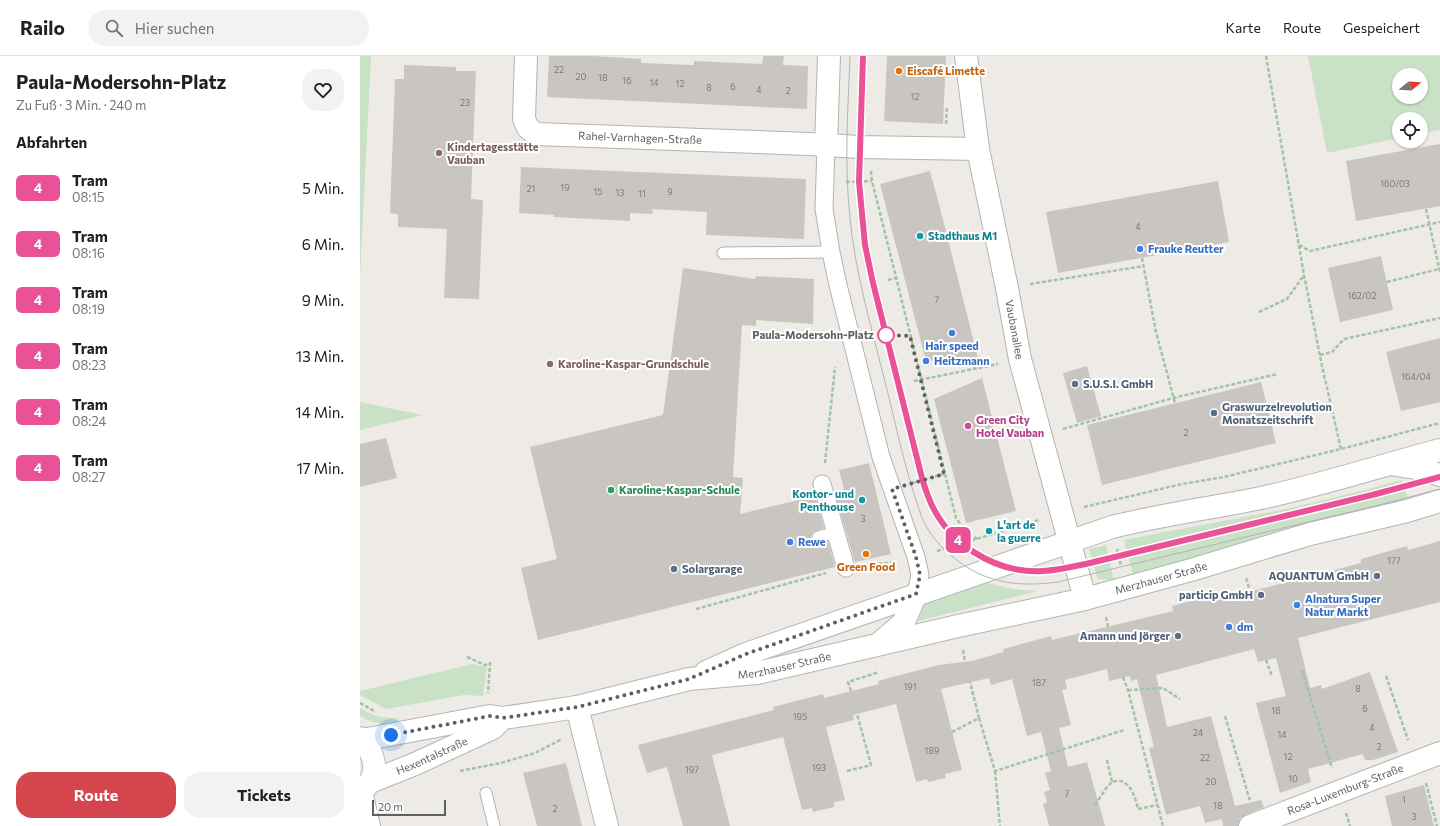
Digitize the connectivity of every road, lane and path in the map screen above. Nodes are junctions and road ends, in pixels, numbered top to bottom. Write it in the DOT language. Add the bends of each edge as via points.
graph roads {
  1 [pos="526,56"];
  2 [pos="829,56"];
  3 [pos="966,56"];
  4 [pos="1266,56"];
  5 [pos="947,102"];
  6 [pos="826,145"];
  7 [pos="871,147"];
  8 [pos="945,149"];
  9 [pos="978,149"];
  10 [pos="1426,209"];
  11 [pos="1440,222"];
  12 [pos="1430,224"];
  13 [pos="1299,245"];
  14 [pos="831,252"];
  15 [pos="723,253"];
  16 [pos="1142,258"];
  17 [pos="1144,266"];
  18 [pos="1440,271"];
  19 [pos="1304,275"];
  20 [pos="895,278"];
  21 [pos="888,280"];
  22 [pos="1387,282"];
  23 [pos="1007,288"];
  24 [pos="1259,312"];
  25 [pos="1440,318"];
  26 [pos="1320,355"];
  27 [pos="1020,359"];
  28 [pos="833,362"];
  29 [pos="1278,374"];
  30 [pos="920,380"];
  31 [pos="914,381"];
  32 [pos="1173,398"];
  33 [pos="1174,403"];
  34 [pos="1440,423"];
  35 [pos="1041,435"];
  36 [pos="1341,449"];
  37 [pos="1440,450"];
  38 [pos="1392,464"];
  39 [pos="944,474"];
  40 [pos="1440,475"];
  41 [pos="822,484"];
  42 [pos="892,489"];
  43 [pos="1440,501"];
  44 [pos="1062,514"];
  45 [pos="1112,527"];
  46 [pos="836,532"];
  47 [pos="818,537"];
  48 [pos="977,539"];
  49 [pos="1069,541"];
  50 [pos="916,557"];
  51 [pos="846,568"];
  52 [pos="1127,588"];
  53 [pos="916,594"];
  54 [pos="1085,599"];
  55 [pos="696,609"];
  56 [pos="878,644"];
  57 [pos="467,656"];
  58 [pos="1266,660"];
  59 [pos="1302,670"];
  60 [pos="876,673"];
  61 [pos="1272,676"];
  62 [pos="1386,676"];
  63 [pos="1122,677"];
  64 [pos="689,679"];
  65 [pos="970,682"];
  66 [pos="1128,690"];
  67 [pos="851,691"];
  68 [pos="1180,699"];
  69 [pos="577,707"];
  70 [pos="857,714"];
  71 [pos="493,716"];
  72 [pos="1225,716"];
  73 [pos="979,718"];
  74 [pos="1124,730"];
  75 [pos="952,732"];
  76 [pos="361,739"];
  77 [pos="535,753"];
  78 [pos="1425,759"];
  79 [pos="1107,760"];
  80 [pos="458,771"];
  81 [pos="847,771"];
  82 [pos="995,771"];
  83 [pos="1112,782"];
  84 [pos="364,789"];
  85 [pos="1340,792"];
  86 [pos="486,794"];
  87 [pos="1095,805"];
  88 [pos="1157,805"];
  89 [pos="1253,825"];
  90 [pos="369,826"];
  91 [pos="494,826"];
  92 [pos="607,826"];
  93 [pos="1000,826"];
  94 [pos="1163,826"];
  95 [pos="1437,826"];
  1 -- 6 [label="main road, Rahel-Varnhagen-Straße" via="524,118 528,128 536,134"];
  2 -- 6 [label="main road"];
  3 -- 9 [label="main road, Vaubanallee"];
  4 -- 13 [label="path"];
  5 -- 8 [label="path"];
  6 -- 7 [label="main road, Rahel-Varnhagen-Straße"];
  6 -- 14 [label="street" via="824,209"];
  7 -- 8 [label="main road, Rahel-Varnhagen-Straße"];
  7 -- 20 [label="path" via="872,181"];
  8 -- 9 [label="main road, Rahel-Varnhagen-Straße"];
  9 -- 23 [label="main road, Vaubanallee"];
  10 -- 12 [label="path"];
  11 -- 12 [label="path"];
  12 -- 13 [label="path" via="1310,251"];
  12 -- 18 [label="path"];
  13 -- 19 [label="path"];
  14 -- 15 [label="lane"];
  14 -- 42 [label="street" via="881,457"];
  16 -- 17 [label="path"];
  17 -- 23 [label="path"];
  17 -- 32 [label="path" via="1156,332"];
  18 -- 22 [label="path"];
  19 -- 24 [label="path" via="1287,299"];
  19 -- 26 [label="path"];
  20 -- 21 [label="path"];
  20 -- 30 [label="path"];
  23 -- 27 [label="main road, Vaubanallee"];
  25 -- 26 [label="path" via="1344,339 1332,352"];
  26 -- 36 [label="path"];
  27 -- 30 [label="path"];
  27 -- 35 [label="main road, Vaubanallee"];
  28 -- 41 [label="path" via="835,369"];
  29 -- 32 [label="path"];
  30 -- 31 [label="path"];
  30 -- 39 [label="path"];
  32 -- 33 [label="path"];
  32 -- 35 [label="path"];
  34 -- 36 [label="path"];
  35 -- 44 [label="main road, Vaubanallee"];
  36 -- 44 [label="path"];
  37 -- 38 [label="main road, Merzhauser Straße"];
  38 -- 40 [label="main road"];
  38 -- 45 [label="main road, Merzhauser Straße" via="1261,498"];
  39 -- 42 [label="path"];
  39 -- 48 [label="path" via="956,518 964,529"];
  41 -- 46 [label="street"];
  42 -- 50 [label="street"];
  43 -- 52 [label="main road, Merzhauser Straße" via="1310,534"];
  44 -- 48 [label="path"];
  44 -- 49 [label="main road, Vaubanallee"];
  45 -- 49 [label="main road, Merzhauser Straße"];
  45 -- 52 [label="path"];
  46 -- 47 [label="lane"];
  46 -- 51 [label="street"];
  48 -- 50 [label="path"];
  49 -- 53 [label="main road, Merzhauser Straße"];
  49 -- 54 [label="main road, Vaubanallee"];
  50 -- 51 [label="path"];
  50 -- 53 [label="street" via="920,575"];
  51 -- 55 [label="path"];
  52 -- 54 [label="main road, Merzhauser Straße"];
  53 -- 56 [label="main road, Merzhauser Straße" via="904,622"];
  53 -- 64 [label="main road, Merzhauser Straße" via="746,654"];
  54 -- 56 [label="main road, Merzhauser Straße"];
  56 -- 64 [label="main road, Merzhauser Straße" via="758,673"];
  57 -- 71 [label="path" via="485,664 490,663"];
  58 -- 61 [label="path"];
  59 -- 85 [label="path"];
  60 -- 67 [label="path" via="848,682"];
  62 -- 78 [label="path"];
  63 -- 66 [label="path"];
  64 -- 69 [label="main road, Merzhauser Straße"];
  65 -- 73 [label="path"];
  66 -- 68 [label="path" via="1163,688"];
  66 -- 88 [label="path"];
  69 -- 71 [label="main road, Merzhauser Straße"];
  69 -- 92 [label="main road"];
  70 -- 81 [label="path" via="871,765"];
  71 -- 76 [label="main road, Hexentalstraße"];
  71 -- 84 [label="main road, Hexentalstraße" via="416,764"];
  72 -- 89 [label="path"];
  73 -- 75 [label="path"];
  73 -- 82 [label="path"];
  74 -- 82 [label="path"];
  76 -- 84 [label="main road, Hexentalstraße" via="368,747 374,764 373,776"];
  77 -- 80 [label="path"];
  78 -- 85 [label="main road, Rosa-Luxemburg-Straße"];
  78 -- 95 [label="path"];
  79 -- 83 [label="path"];
  82 -- 93 [label="path"];
  83 -- 87 [label="path"];
  83 -- 88 [label="path" via="1125,783 1133,793 1138,809"];
  84 -- 90 [label="main road"];
  85 -- 89 [label="main road, Rosa-Luxemburg-Straße"];
  86 -- 91 [label="lane"];
  88 -- 94 [label="path"];
}
